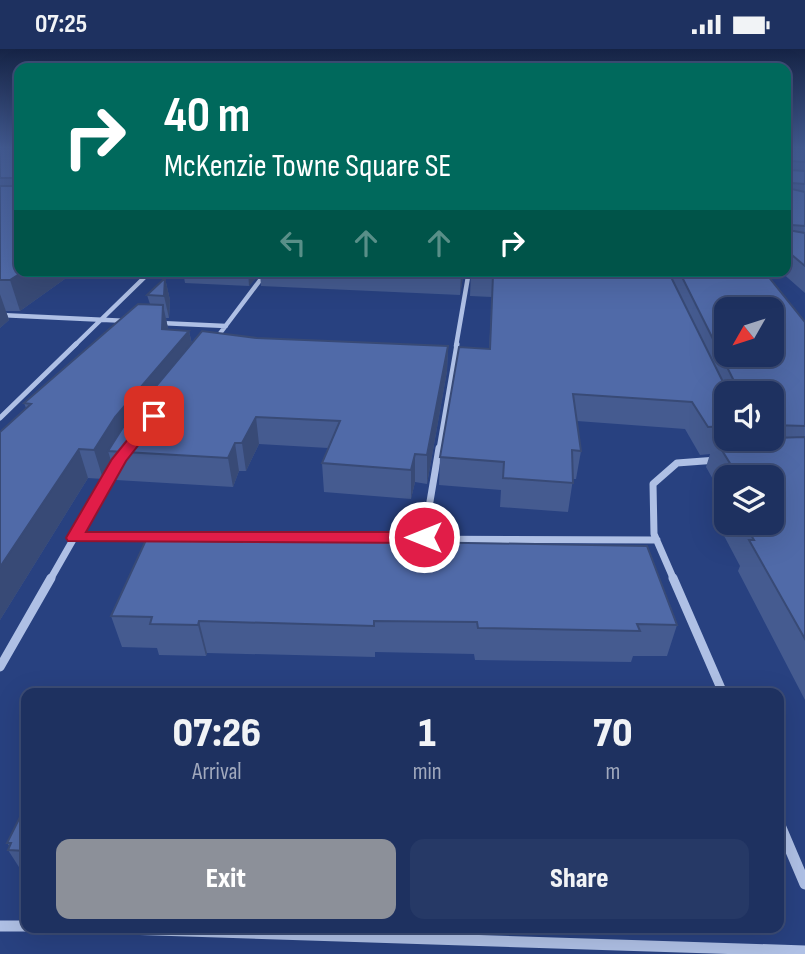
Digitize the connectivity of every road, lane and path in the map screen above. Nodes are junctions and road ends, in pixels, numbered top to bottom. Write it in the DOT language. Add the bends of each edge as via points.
graph roads {
  1 [pos="145,277"];
  2 [pos="263,277"];
  3 [pos="468,277"];
  4 [pos="0,315"];
  5 [pos="99,320"];
  6 [pos="140,322"];
  7 [pos="152,323"];
  8 [pos="226,326"];
  9 [pos="213,343"];
  10 [pos="0,418"];
  11 [pos="128,449"];
  12 [pos="730,459"];
  13 [pos="424,537"];
  14 [pos="74,538"];
  15 [pos="657,540"];
  16 [pos="0,667"];
  17 [pos="721,688"];
  18 [pos="784,835"];
  19 [pos="805,884"];
  20 [pos="0,926"];
  21 [pos="21,926"];
  22 [pos="248,933"];
  23 [pos="805,951"];
  1 -- 5 [label="street"];
  2 -- 8 [label="street"];
  3 -- 13 [label="street"];
  4 -- 5 [label="street"];
  5 -- 6 [label="street"];
  5 -- 10 [label="street"];
  7 -- 8 [label="street"];
  8 -- 9 [label="street"];
  11 -- 14 [label="street"];
  12 -- 15 [label="street" via="677,463 653,484"];
  13 -- 14 [label="street"];
  13 -- 15 [label="street"];
  14 -- 16 [label="street"];
  15 -- 17 [label="street"];
  18 -- 19 [label="street"];
  20 -- 21 [label="street"];
  22 -- 23 [label="street"];
}
